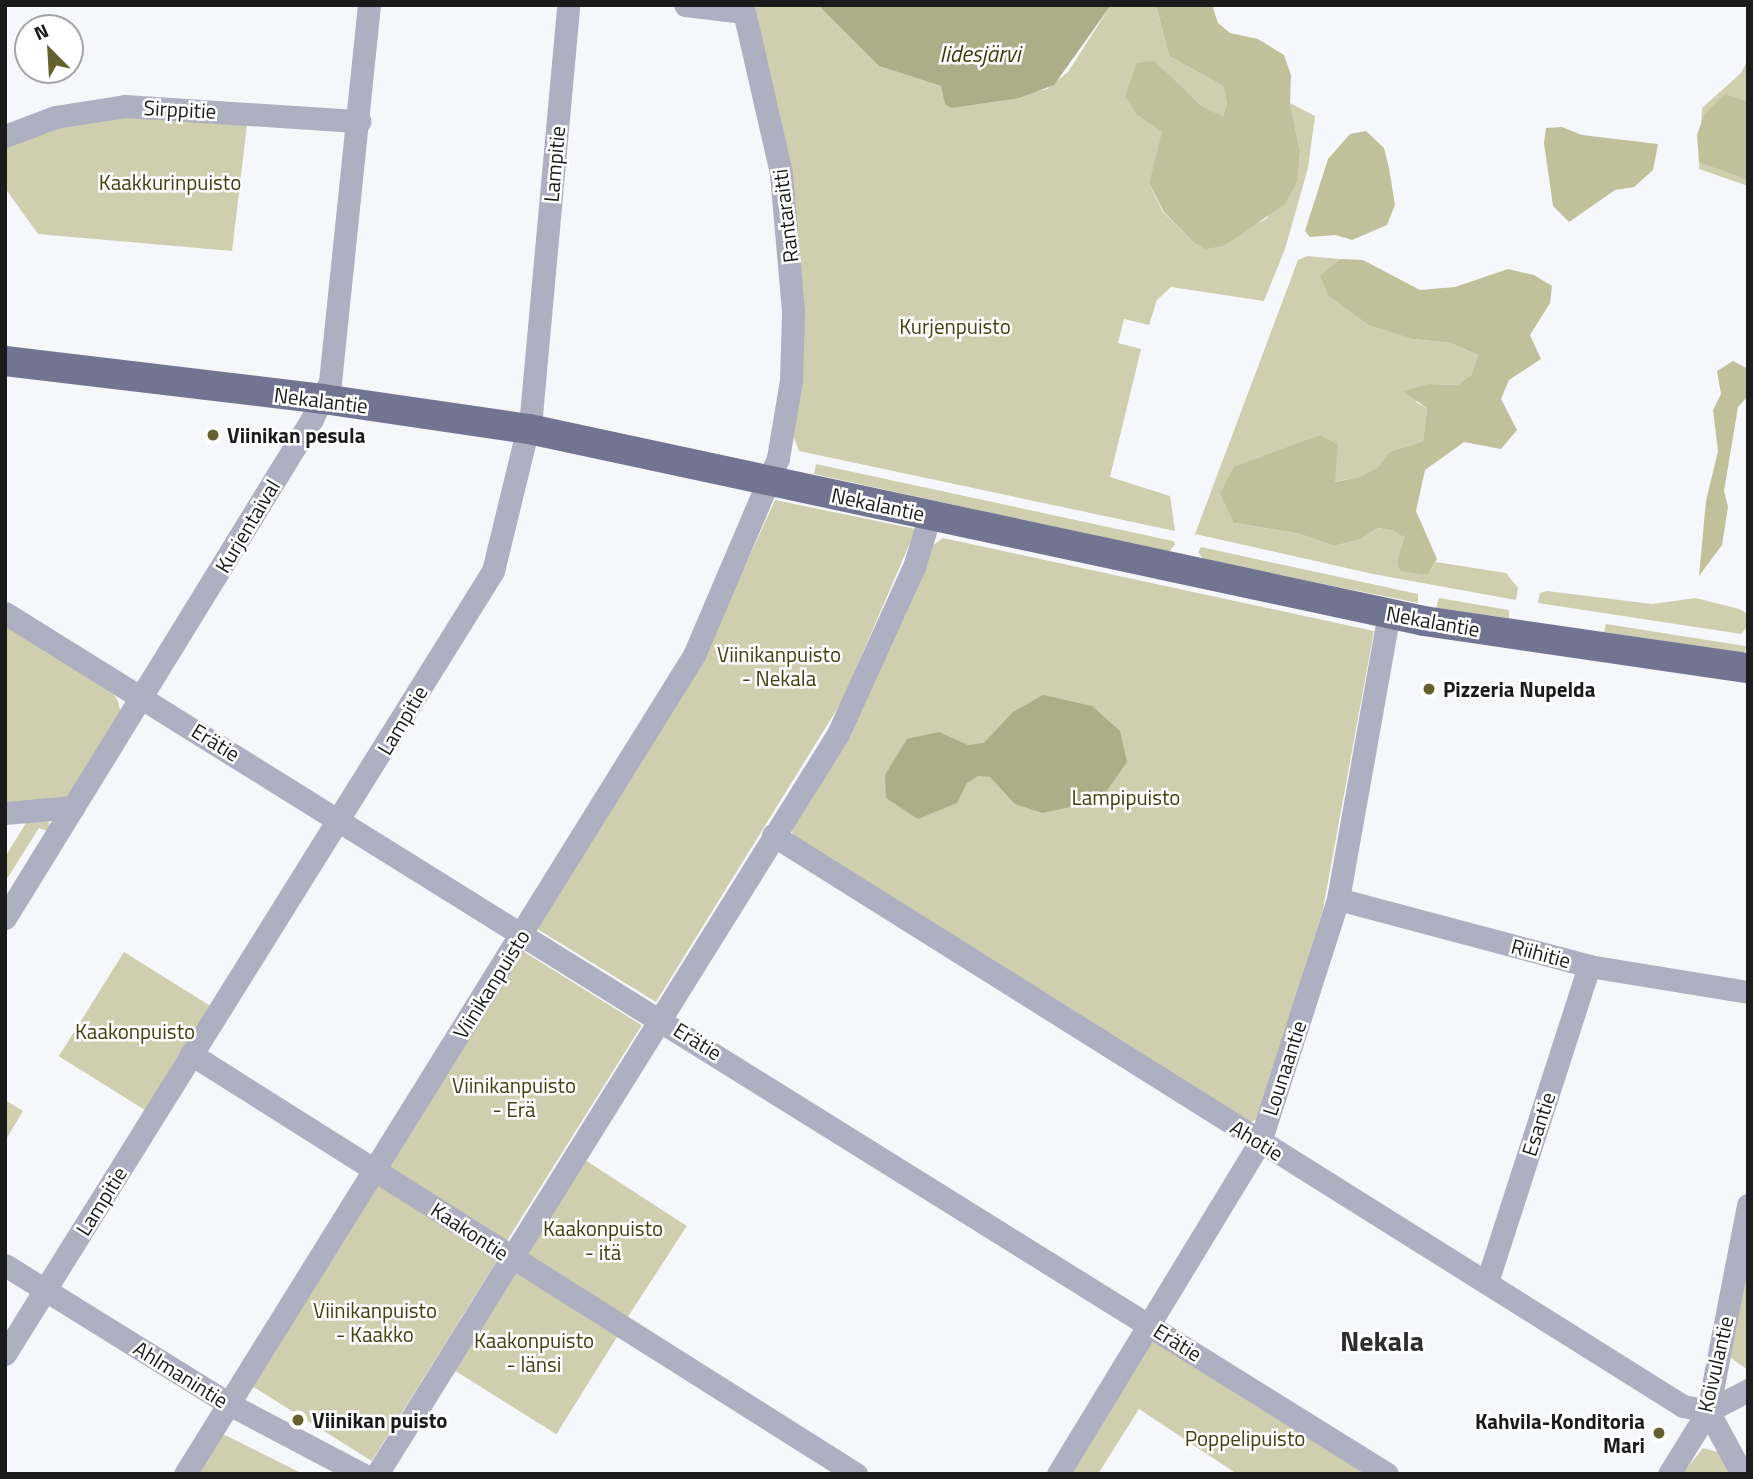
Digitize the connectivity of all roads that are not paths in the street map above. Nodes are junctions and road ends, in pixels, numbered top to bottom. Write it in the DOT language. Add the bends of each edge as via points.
graph roads {
  1 [pos="369,5"];
  2 [pos="568,5"];
  3 [pos="685,5"];
  4 [pos="360,121"];
  5 [pos="5,136"];
  6 [pos="5,361"];
  7 [pos="323,399"];
  8 [pos="529,429"];
  9 [pos="769,480"];
  10 [pos="930,515"];
  11 [pos="5,613"];
  12 [pos="1389,614"];
  13 [pos="1748,668"];
  14 [pos="143,697"];
  15 [pos="74,807"];
  16 [pos="5,813"];
  17 [pos="341,820"];
  18 [pos="773,835"];
  19 [pos="1338,899"];
  20 [pos="5,918"];
  21 [pos="523,932"];
  22 [pos="1589,966"];
  23 [pos="1748,992"];
  24 [pos="658,1016"];
  25 [pos="191,1054"];
  26 [pos="1261,1142"];
  27 [pos="375,1170"];
  28 [pos="1748,1205"];
  29 [pos="511,1258"];
  30 [pos="5,1265"];
  31 [pos="1487,1282"];
  32 [pos="45,1290"];
  33 [pos="1150,1324"];
  34 [pos="5,1353"];
  35 [pos="1748,1390"];
  36 [pos="229,1404"];
  37 [pos="1708,1412"];
  38 [pos="185,1474"];
  39 [pos="362,1474"];
  40 [pos="377,1474"];
  41 [pos="856,1474"];
  42 [pos="1058,1474"];
  43 [pos="1387,1474"];
  44 [pos="1669,1474"];
  45 [pos="1742,1474"];
  1 -- 4 [label="street, Kurjentaival"];
  2 -- 8 [label="street, Lampitie"];
  3 -- 9 [label="street, Rantaraitti" via="744,12 781,173 790,234 792,345 783,433"];
  4 -- 5 [label="street, Sirppitie" via="125,106 55,117"];
  4 -- 7 [label="street, Kurjentaival" via="330,382"];
  6 -- 7 [label="main road, Nekalantie"];
  7 -- 8 [label="main road, Nekalantie"];
  7 -- 14 [label="street, Kurjentaival"];
  8 -- 9 [label="main road, Nekalantie"];
  8 -- 17 [label="street, Lampitie" via="493,571"];
  9 -- 10 [label="main road, Nekalantie"];
  9 -- 21 [label="street, Viinikanpuisto" via="694,655"];
  10 -- 12 [label="main road, Nekalantie"];
  10 -- 18 [label="street" via="915,564 838,734"];
  11 -- 14 [label="street, Erätie"];
  12 -- 13 [label="main road, Nekalantie"];
  12 -- 19 [label="street, Lounaantie"];
  14 -- 15 [label="street, Kurjentaival"];
  14 -- 17 [label="street, Erätie"];
  15 -- 16 [label="street"];
  15 -- 20 [label="street, Kurjentaival"];
  17 -- 21 [label="street, Erätie"];
  17 -- 25 [label="street, Lampitie"];
  18 -- 24 [label="street"];
  18 -- 26 [label="street, Ahotie"];
  19 -- 22 [label="street, Riihitie"];
  19 -- 26 [label="street, Lounaantie"];
  21 -- 24 [label="street, Erätie"];
  21 -- 27 [label="street, Viinikanpuisto"];
  22 -- 23 [label="street, Riihitie"];
  22 -- 31 [label="street, Esantie"];
  24 -- 29 [label="street"];
  24 -- 33 [label="street, Erätie"];
  25 -- 27 [label="street, Kaakontie"];
  25 -- 32 [label="street, Lampitie"];
  26 -- 31 [label="street, Ahotie"];
  26 -- 33 [label="street, Lounaantie"];
  27 -- 29 [label="street, Kaakontie"];
  27 -- 36 [label="street, Viinikanpuisto"];
  28 -- 37 [label="street, Koivulantie"];
  29 -- 40 [label="street"];
  29 -- 41 [label="street, Kaakontie"];
  30 -- 32 [label="street, Ahlmanintie"];
  31 -- 37 [label="street, Ahotie" via="1683,1406"];
  32 -- 34 [label="street, Lampitie"];
  32 -- 36 [label="street, Ahlmanintie"];
  33 -- 42 [label="street, Lounaantie"];
  33 -- 43 [label="street, Erätie"];
  35 -- 37 [label="street"];
  36 -- 38 [label="street, Viinikanpuisto"];
  36 -- 39 [label="street, Ahlmanintie"];
  37 -- 44 [label="street, Koivulantie"];
  37 -- 45 [label="street"];
}
